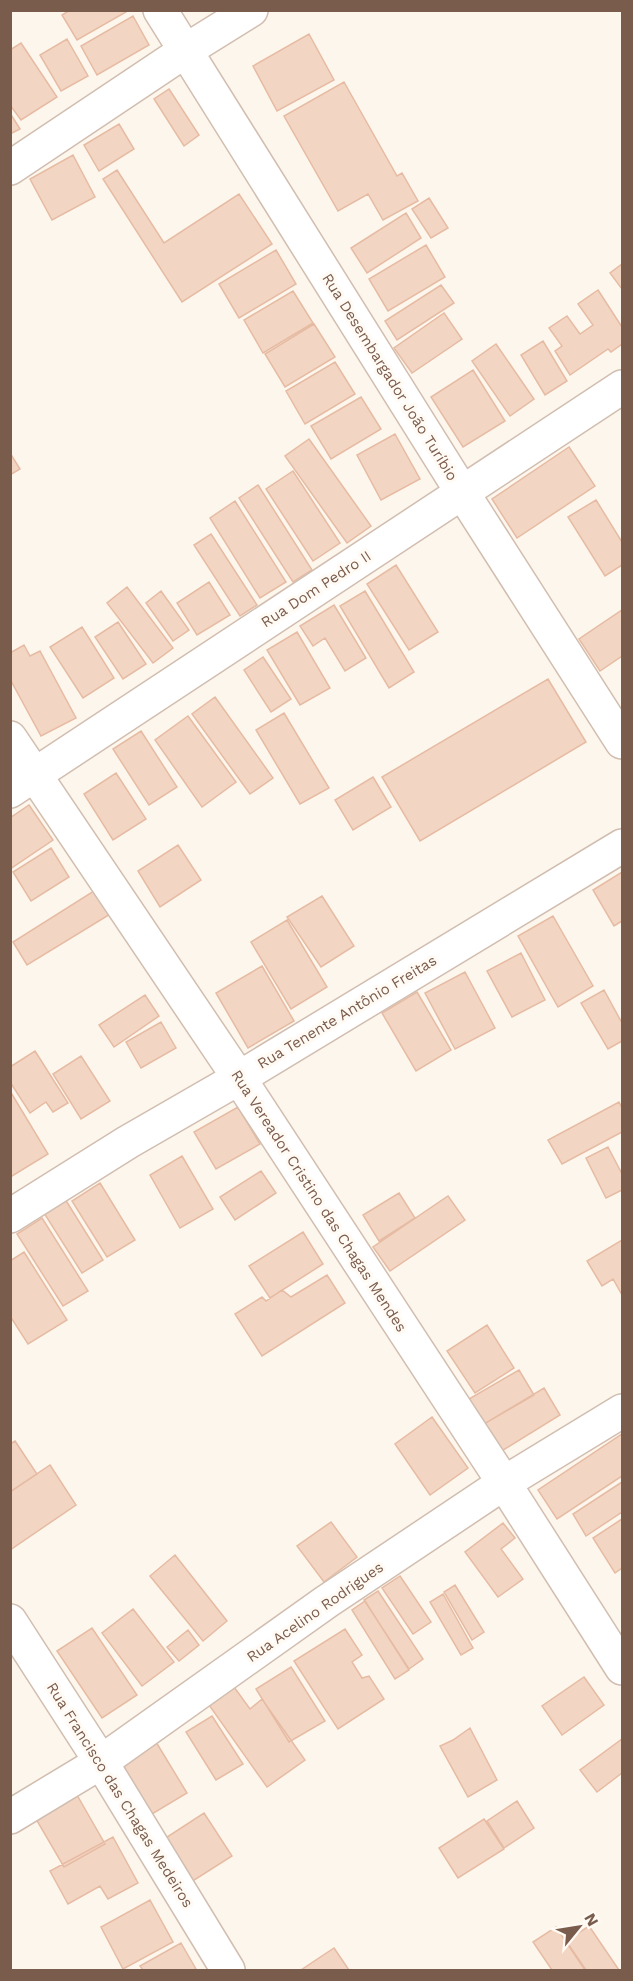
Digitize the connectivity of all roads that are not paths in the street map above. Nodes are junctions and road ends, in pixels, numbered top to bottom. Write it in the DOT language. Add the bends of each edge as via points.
graph roads {
  1 [pos="160,10"];
  2 [pos="251,10"];
  3 [pos="185,51"];
  4 [pos="10,168"];
  5 [pos="622,387"];
  6 [pos="462,492"];
  7 [pos="10,738"];
  8 [pos="622,742"];
  9 [pos="22,783"];
  10 [pos="622,846"];
  11 [pos="239,1078"];
  12 [pos="10,1216"];
  13 [pos="622,1411"];
  14 [pos="504,1483"];
  15 [pos="10,1621"];
  16 [pos="622,1668"];
  17 [pos="101,1762"];
  18 [pos="10,1817"];
  19 [pos="228,1971"];
  1 -- 3 [label="street, Rua Desembargador João Turíbio"];
  2 -- 3 [label="street"];
  3 -- 4 [label="street"];
  3 -- 6 [label="street, Rua Desembargador João Turíbio"];
  5 -- 6 [label="street, Rua Dom Pedro II"];
  6 -- 8 [label="street, Rua Desembargador João Turíbio"];
  6 -- 9 [label="street, Rua Dom Pedro II"];
  7 -- 9 [label="street, Rua Vereador Cristino das Chagas Mendes"];
  9 -- 11 [label="street, Rua Vereador Cristino das Chagas Mendes"];
  10 -- 11 [label="street, Rua Tenente Antônio Freitas"];
  11 -- 12 [label="street, Rua Tenente Antônio Freitas"];
  11 -- 14 [label="street, Rua Vereador Cristino das Chagas Mendes"];
  13 -- 14 [label="street, Rua Acelino Rodrigues"];
  14 -- 16 [label="street, Rua Vereador Cristino das Chagas Mendes"];
  14 -- 17 [label="street, Rua Acelino Rodrigues" via="326,1602"];
  15 -- 17 [label="street, Rua Francisco das Chagas Medeiros"];
  17 -- 18 [label="street, Rua Acelino Rodrigues"];
  17 -- 19 [label="street, Rua Francisco das Chagas Medeiros"];
}
